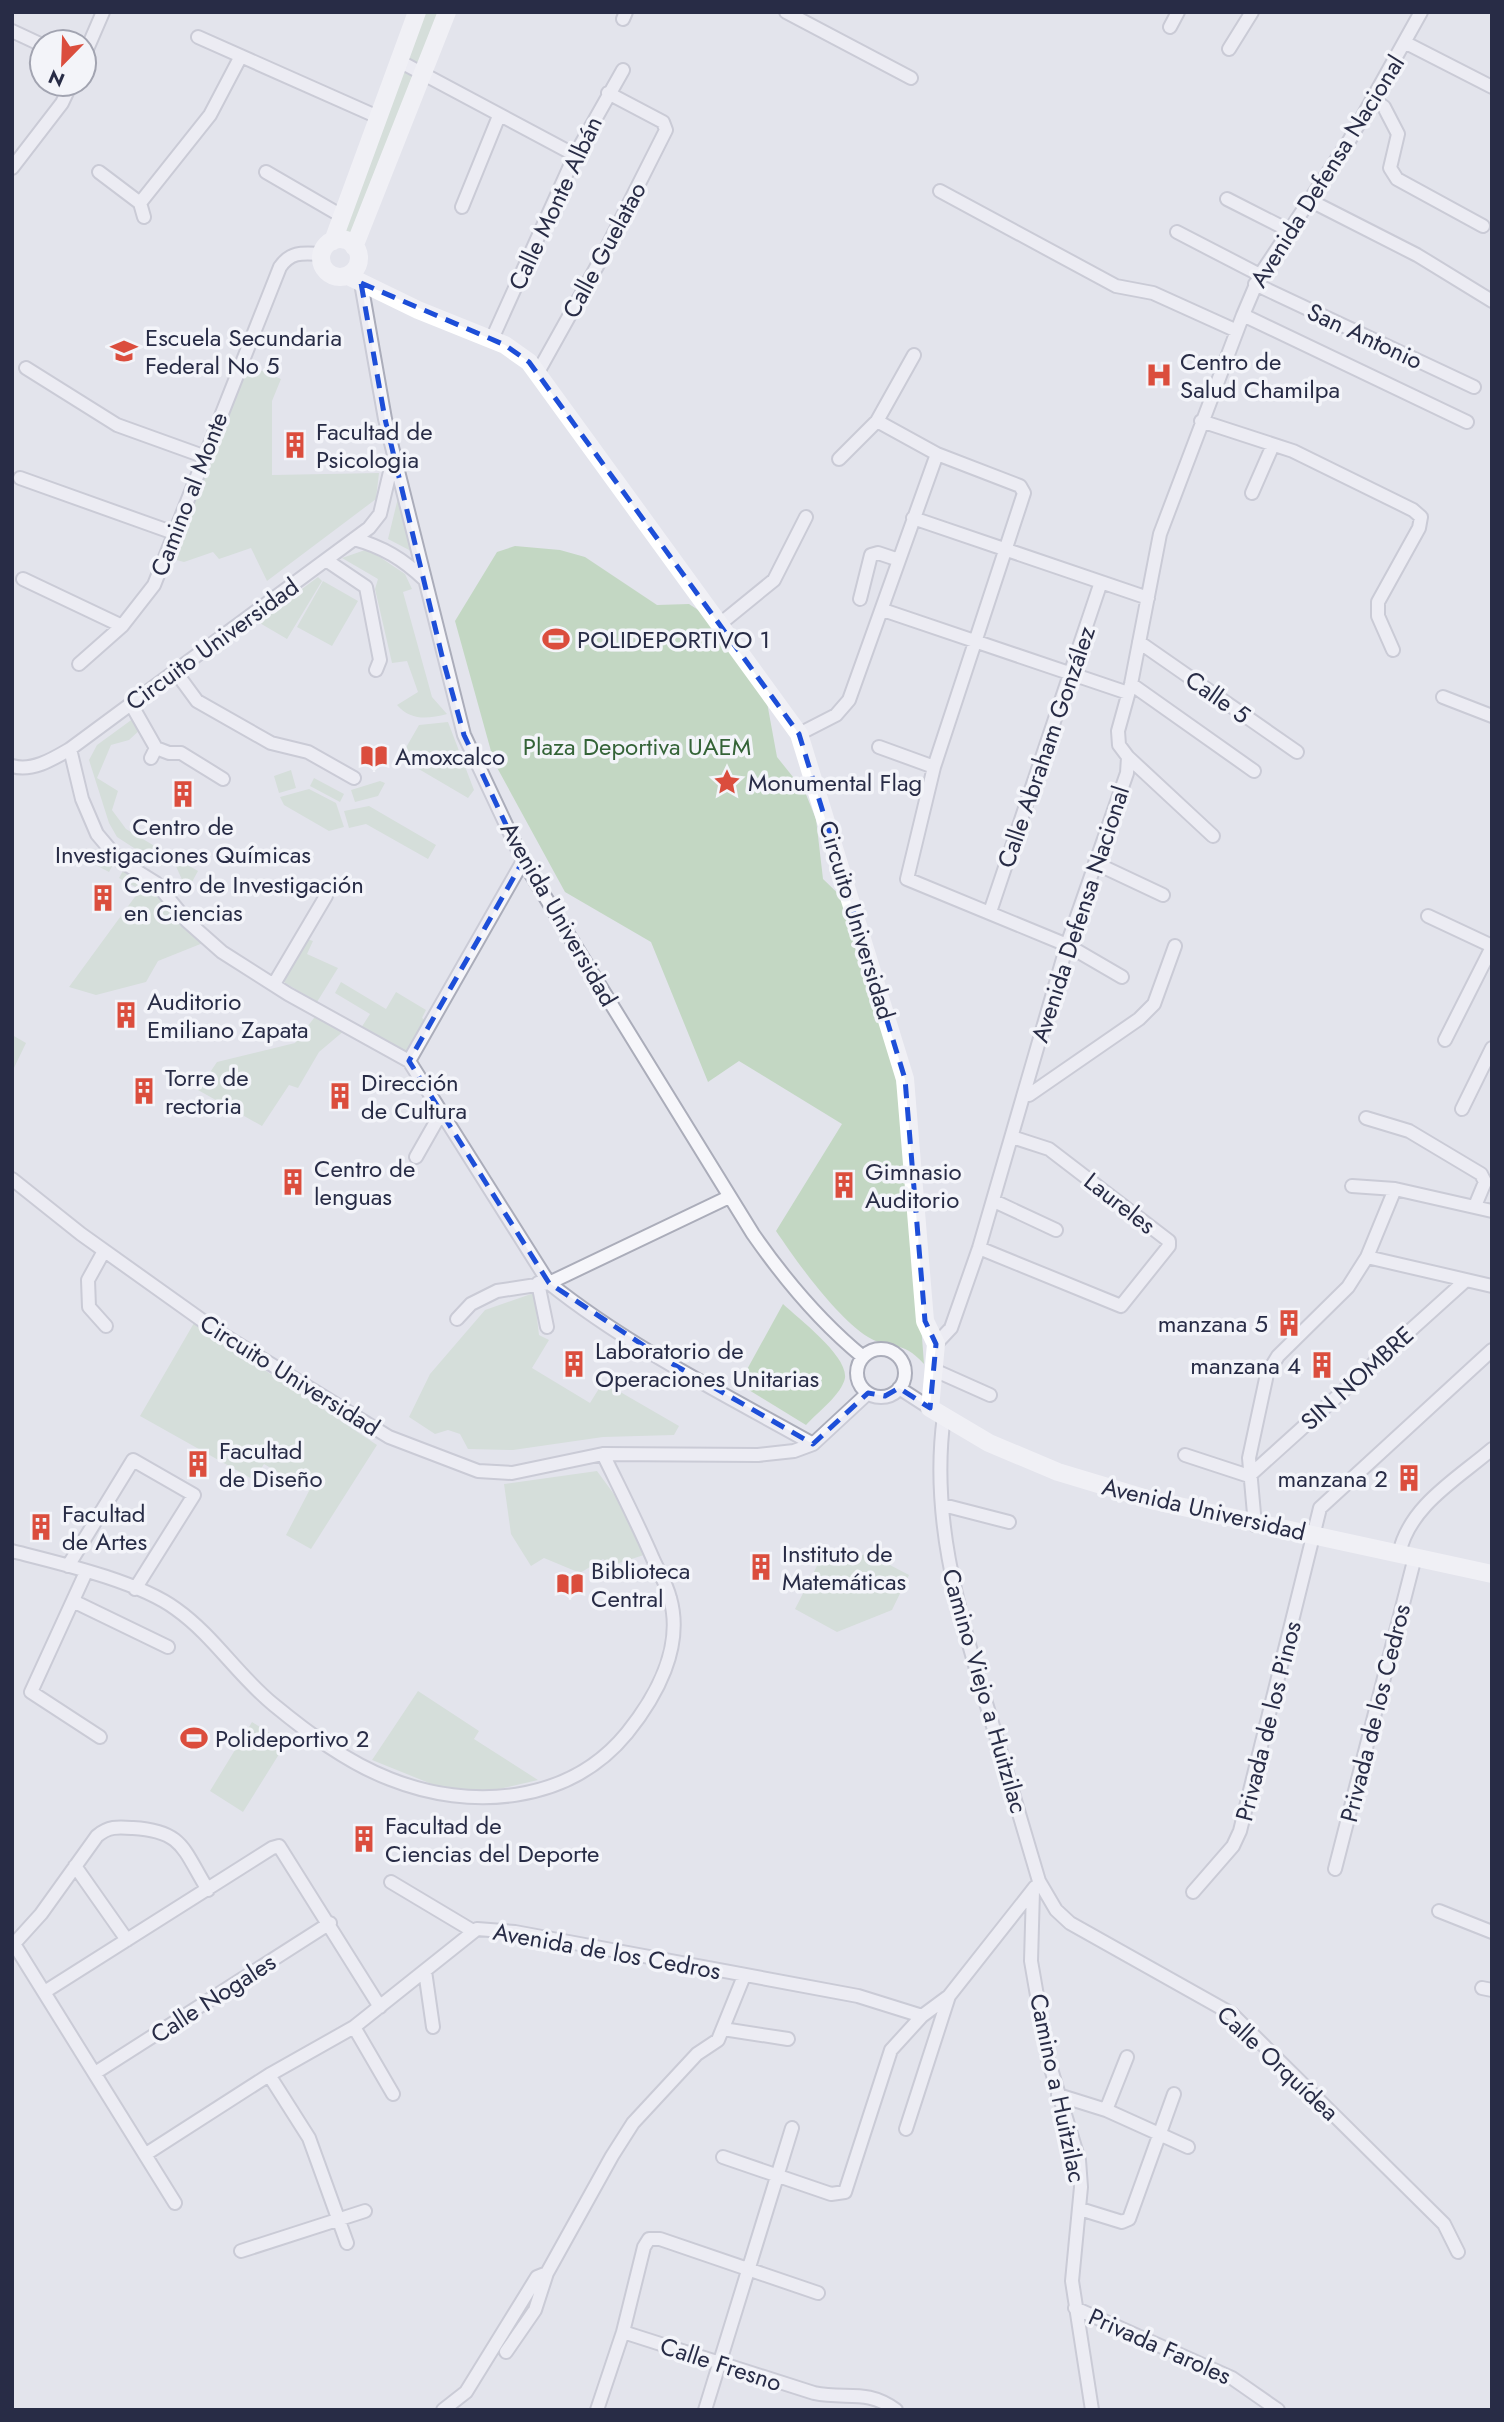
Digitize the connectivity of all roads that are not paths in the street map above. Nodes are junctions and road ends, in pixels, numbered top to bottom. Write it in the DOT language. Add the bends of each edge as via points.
graph roads {
  1 [pos="418,12"];
  2 [pos="447,12"];
  3 [pos="786,12"];
  4 [pos="1178,12"];
  5 [pos="1252,12"];
  6 [pos="1421,12"];
  7 [pos="1170,27"];
  8 [pos="12,31"];
  9 [pos="198,37"];
  10 [pos="28,38"];
  11 [pos="1406,43"];
  12 [pos="1229,50"];
  13 [pos="241,55"];
  14 [pos="399,61"];
  15 [pos="623,70"];
  16 [pos="423,74"];
  17 [pos="911,78"];
  18 [pos="1492,87"];
  19 [pos="608,93"];
  20 [pos="64,98"];
  21 [pos="1374,100"];
  22 [pos="499,116"];
  23 [pos="378,117"];
  24 [pos="575,155"];
  25 [pos="14,164"];
  26 [pos="99,172"];
  27 [pos="265,172"];
  28 [pos="940,191"];
  29 [pos="1227,199"];
  30 [pos="1309,200"];
  31 [pos="140,203"];
  32 [pos="463,207"];
  33 [pos="340,215"];
  34 [pos="144,217"];
  35 [pos="1483,226"];
  36 [pos="1288,230"];
  37 [pos="1177,232"];
  38 [pos="354,247"];
  39 [pos="327,248"];
  40 [pos="354,279"];
  41 [pos="1257,279"];
  42 [pos="1492,301"];
  43 [pos="1243,315"];
  44 [pos="1237,331"];
  45 [pos="492,339"];
  46 [pos="915,355"];
  47 [pos="26,368"];
  48 [pos="538,372"];
  49 [pos="1474,387"];
  50 [pos="877,421"];
  51 [pos="1202,421"];
  52 [pos="1466,422"];
  53 [pos="1273,445"];
  54 [pos="937,454"];
  55 [pos="394,455"];
  56 [pos="203,456"];
  57 [pos="839,459"];
  58 [pos="20,478"];
  59 [pos="1252,493"];
  60 [pos="806,517"];
  61 [pos="913,518"];
  62 [pos="174,533"];
  63 [pos="354,539"];
  64 [pos="1006,551"];
  65 [pos="899,559"];
  66 [pos="326,560"];
  67 [pos="23,579"];
  68 [pos="426,582"];
  69 [pos="1101,582"];
  70 [pos="1148,598"];
  71 [pos="860,599"];
  72 [pos="883,610"];
  73 [pos="720,624"];
  74 [pos="122,626"];
  75 [pos="976,642"];
  76 [pos="1139,642"];
  77 [pos="1393,650"];
  78 [pos="79,664"];
  79 [pos="376,670"];
  80 [pos="175,671"];
  81 [pos="1072,674"];
  82 [pos="1129,688"];
  83 [pos="1443,698"];
  84 [pos="131,704"];
  85 [pos="1492,716"];
  86 [pos="799,734"];
  87 [pos="879,747"];
  88 [pos="70,749"];
  89 [pos="1297,752"];
  90 [pos="1128,757"];
  91 [pos="12,766"];
  92 [pos="934,767"];
  93 [pos="1254,772"];
  94 [pos="354,778"];
  95 [pos="223,779"];
  96 [pos="1213,836"];
  97 [pos="523,860"];
  98 [pos="1095,863"];
  99 [pos="326,895"];
  100 [pos="1163,895"];
  101 [pos="990,912"];
  102 [pos="1429,916"];
  103 [pos="1067,945"];
  104 [pos="1175,946"];
  105 [pos="1492,946"];
  106 [pos="1122,977"];
  107 [pos="274,984"];
  108 [pos="1446,1040"];
  109 [pos="1492,1048"];
  110 [pos="409,1061"];
  111 [pos="1029,1095"];
  112 [pos="1462,1110"];
  113 [pos="441,1113"];
  114 [pos="1366,1118"];
  115 [pos="1012,1137"];
  116 [pos="416,1157"];
  117 [pos="12,1179"];
  118 [pos="1352,1186"];
  119 [pos="1395,1189"];
  120 [pos="729,1197"];
  121 [pos="994,1200"];
  122 [pos="1475,1206"];
  123 [pos="1492,1212"];
  124 [pos="1056,1230"];
  125 [pos="979,1248"];
  126 [pos="104,1251"];
  127 [pos="1367,1257"];
  128 [pos="1465,1281"];
  129 [pos="544,1283"];
  130 [pos="1492,1286"];
  131 [pos="457,1319"];
  132 [pos="106,1326"];
  133 [pos="547,1326"];
  134 [pos="936,1344"];
  135 [pos="1492,1350"];
  136 [pos="863,1357"];
  137 [pos="934,1370"];
  138 [pos="899,1388"];
  139 [pos="868,1393"];
  140 [pos="990,1395"];
  141 [pos="937,1412"];
  142 [pos="813,1444"];
  143 [pos="1492,1449"];
  144 [pos="603,1454"];
  145 [pos="1185,1455"];
  146 [pos="1249,1476"];
  147 [pos="943,1505"];
  148 [pos="1009,1522"];
  149 [pos="1255,1525"];
  150 [pos="1315,1535"];
  151 [pos="12,1551"];
  152 [pos="1407,1555"];
  153 [pos="68,1566"];
  154 [pos="86,1572"];
  155 [pos="1492,1574"];
  156 [pos="135,1589"];
  157 [pos="73,1601"];
  158 [pos="168,1647"];
  159 [pos="100,1737"];
  160 [pos="75,1867"];
  161 [pos="1335,1869"];
  162 [pos="391,1881"];
  163 [pos="1036,1885"];
  164 [pos="208,1890"];
  165 [pos="1193,1892"];
  166 [pos="1439,1911"];
  167 [pos="330,1923"];
  168 [pos="473,1931"];
  169 [pos="1492,1932"];
  170 [pos="127,1940"];
  171 [pos="13,1945"];
  172 [pos="425,1971"];
  173 [pos="744,1976"];
  174 [pos="46,1991"];
  175 [pos="948,1996"];
  176 [pos="380,2007"];
  177 [pos="922,2016"];
  178 [pos="354,2027"];
  179 [pos="433,2028"];
  180 [pos="723,2029"];
  181 [pos="788,2039"];
  182 [pos="1127,2057"];
  183 [pos="96,2073"];
  184 [pos="269,2075"];
  185 [pos="393,2094"];
  186 [pos="1174,2094"];
  187 [pos="1058,2095"];
  188 [pos="1106,2110"];
  189 [pos="792,2128"];
  190 [pos="906,2129"];
  191 [pos="1160,2133"];
  192 [pos="1188,2147"];
  193 [pos="146,2154"];
  194 [pos="723,2157"];
  195 [pos="779,2175"];
  196 [pos="175,2203"];
  197 [pos="1080,2209"];
  198 [pos="365,2211"];
  199 [pos="339,2219"];
  200 [pos="347,2243"];
  201 [pos="241,2250"];
  202 [pos="1458,2252"];
  203 [pos="750,2270"];
  204 [pos="547,2273"];
  205 [pos="818,2293"];
  206 [pos="1075,2308"];
  207 [pos="623,2332"];
  208 [pos="506,2351"];
  209 [pos="719,2364"];
  210 [pos="443,2410"];
  211 [pos="597,2410"];
  212 [pos="705,2410"];
  213 [pos="896,2410"];
  214 [pos="1092,2410"];
  215 [pos="1278,2410"];
  1 -- 14 [label="street"];
  2 -- 16 [label="street"];
  3 -- 17 [label="street"];
  4 -- 7 [label="street"];
  5 -- 12 [label="street"];
  6 -- 11 [label="street, Avenida Defensa Nacional"];
  8 -- 10 [label="street"];
  9 -- 13 [label="street"];
  11 -- 18 [label="street"];
  11 -- 21 [label="street, Avenida Defensa Nacional"];
  13 -- 23 [label="street"];
  13 -- 31 [label="street" via="210,115"];
  14 -- 16 [label="street"];
  14 -- 23 [label="street"];
  15 -- 19 [label="street, Calle Monte Albán"];
  16 -- 22 [label="street"];
  16 -- 38 [label="street"];
  19 -- 24 [label="street, Calle Monte Albán"];
  19 -- 48 [label="street, Calle Guelatao" via="667,126"];
  20 -- 25 [label="street"];
  21 -- 30 [label="street, Avenida Defensa Nacional"];
  21 -- 35 [label="street" via="1384,107 1398,134 1390,167 1397,179"];
  22 -- 24 [label="street"];
  22 -- 32 [label="street"];
  23 -- 33 [label="street"];
  24 -- 45 [label="street, Calle Monte Albán"];
  26 -- 31 [label="street"];
  27 -- 33 [label="street"];
  28 -- 44 [label="street" via="1116,286 1153,293"];
  29 -- 36 [label="street"];
  30 -- 36 [label="street, Avenida Defensa Nacional"];
  30 -- 42 [label="street" via="1417,255"];
  31 -- 34 [label="street"];
  33 -- 39 [label="street"];
  36 -- 41 [label="street, Avenida Defensa Nacional"];
  37 -- 41 [label="street, San Antonio"];
  38 -- 39 [label="street" via="344,240"];
  38 -- 40 [label="street" via="358,263"];
  39 -- 40 [label="street" via="326,271"];
  39 -- 56 [label="street, Camino al Monte" via="297,253 280,267"];
  40 -- 45 [label="street, Circuito Universidad"];
  40 -- 55 [label="street, Avenida Universidad"];
  41 -- 43 [label="street, Avenida Defensa Nacional"];
  41 -- 49 [label="street, San Antonio"];
  43 -- 44 [label="street, Avenida Defensa Nacional"];
  43 -- 52 [label="street"];
  44 -- 51 [label="street, Avenida Defensa Nacional"];
  45 -- 48 [label="street, Circuito Universidad" via="519,353"];
  46 -- 50 [label="street"];
  47 -- 56 [label="street" via="117,425"];
  48 -- 73 [label="street, Circuito Universidad"];
  50 -- 54 [label="street"];
  50 -- 57 [label="street"];
  51 -- 53 [label="street"];
  51 -- 70 [label="street, Avenida Defensa Nacional" via="1160,534"];
  53 -- 59 [label="street"];
  53 -- 77 [label="street" via="1421,517 1378,602 1378,616"];
  54 -- 61 [label="street"];
  54 -- 64 [label="street" via="1024,490"];
  55 -- 63 [label="street, Circuito Universidad" via="380,514"];
  55 -- 68 [label="street, Avenida Universidad"];
  56 -- 62 [label="street, Camino al Monte"];
  58 -- 62 [label="street"];
  60 -- 73 [label="street" via="774,580"];
  61 -- 64 [label="street"];
  61 -- 65 [label="street"];
  62 -- 74 [label="street, Camino al Monte" via="154,585"];
  63 -- 66 [label="street, Circuito Universidad"];
  63 -- 68 [label="street" via="406,561"];
  64 -- 69 [label="street"];
  64 -- 75 [label="street"];
  65 -- 71 [label="street" via="870,555"];
  65 -- 72 [label="street"];
  66 -- 79 [label="street" via="366,587 380,660"];
  66 -- 80 [label="street, Circuito Universidad"];
  67 -- 74 [label="street"];
  68 -- 97 [label="street, Avenida Universidad" via="464,735"];
  69 -- 70 [label="street"];
  69 -- 81 [label="street, Calle Abraham González"];
  70 -- 76 [label="street, Avenida Defensa Nacional"];
  72 -- 75 [label="street"];
  72 -- 86 [label="street" via="844,709"];
  73 -- 86 [label="street, Circuito Universidad"];
  74 -- 78 [label="street, Camino al Monte"];
  75 -- 81 [label="street"];
  75 -- 92 [label="street"];
  76 -- 82 [label="street, Avenida Defensa Nacional"];
  76 -- 89 [label="street, Calle 5"];
  80 -- 84 [label="street, Circuito Universidad"];
  80 -- 94 [label="street" via="198,701 271,743 308,752"];
  81 -- 82 [label="street"];
  81 -- 101 [label="street, Calle Abraham González"];
  82 -- 90 [label="street, Avenida Defensa Nacional" via="1117,738"];
  82 -- 93 [label="street"];
  83 -- 85 [label="street"];
  84 -- 88 [label="street, Circuito Universidad"];
  84 -- 95 [label="street" via="153,753 181,753"];
  86 -- 134 [label="street, Circuito Universidad" via="905,1079 925,1321"];
  87 -- 92 [label="street"];
  88 -- 91 [label="street, Circuito Universidad" via="48,762"];
  88 -- 107 [label="street" via="82,799 107,849 156,883 187,921 222,952"];
  90 -- 96 [label="street"];
  90 -- 98 [label="street, Avenida Defensa Nacional" via="1127,773"];
  92 -- 101 [label="street" via="907,879"];
  97 -- 110 [label="street"];
  97 -- 120 [label="street, Avenida Universidad"];
  98 -- 100 [label="street"];
  98 -- 103 [label="street, Avenida Defensa Nacional"];
  99 -- 107 [label="street"];
  101 -- 103 [label="street"];
  102 -- 105 [label="street"];
  103 -- 106 [label="street"];
  103 -- 115 [label="street, Avenida Defensa Nacional"];
  104 -- 111 [label="street" via="1147,1012"];
  105 -- 108 [label="street"];
  107 -- 110 [label="street"];
  109 -- 112 [label="street"];
  110 -- 113 [label="street"];
  113 -- 116 [label="street"];
  113 -- 129 [label="street"];
  114 -- 122 [label="street" via="1409,1131 1481,1174 1485,1182"];
  115 -- 121 [label="street, Avenida Defensa Nacional"];
  115 -- 125 [label="street, Laureles" via="1049,1149 1116,1198 1169,1246 1121,1306"];
  117 -- 126 [label="street, Circuito Universidad"];
  118 -- 119 [label="street"];
  119 -- 122 [label="street"];
  119 -- 127 [label="street"];
  120 -- 129 [label="street"];
  120 -- 136 [label="street, Avenida Universidad" via="789,1286"];
  121 -- 124 [label="street"];
  121 -- 125 [label="street, Avenida Defensa Nacional"];
  122 -- 123 [label="street"];
  125 -- 134 [label="street, Avenida Defensa Nacional" via="951,1328"];
  126 -- 132 [label="street" via="89,1280 89,1307"];
  126 -- 144 [label="street, Circuito Universidad" via="217,1331 389,1437 478,1471 512,1472"];
  127 -- 128 [label="street"];
  127 -- 146 [label="street" via="1348,1287 1278,1356 1267,1374"];
  128 -- 130 [label="street"];
  128 -- 146 [label="street, SIN NOMBRE"];
  129 -- 131 [label="street" via="497,1291 471,1304"];
  129 -- 133 [label="street"];
  129 -- 142 [label="street"];
  134 -- 137 [label="street, Avenida Defensa Nacional"];
  135 -- 150 [label="street" via="1320,1508"];
  136 -- 138 [label="street" via="886,1349 900,1358 905,1373"];
  136 -- 139 [label="street" via="858,1380"];
  137 -- 140 [label="street"];
  137 -- 141 [label="street, Avenida Defensa Nacional"];
  138 -- 139 [label="street" via="885,1396"];
  138 -- 141 [label="street"];
  139 -- 142 [label="street, Circuito Universidad"];
  141 -- 147 [label="street, Camino Viejo a Huitzilac"];
  141 -- 149 [label="street, Avenida Universidad" via="989,1443 1058,1472"];
  142 -- 144 [label="street, Circuito Universidad" via="758,1455"];
  143 -- 152 [label="street" via="1416,1514 1403,1535"];
  144 -- 156 [label="street" via="671,1599 672,1640 664,1676 647,1709 623,1737 598,1763 568,1781 530,1793 453,1796 387,1778 328,1745 272,1704 175,1607"];
  145 -- 146 [label="street"];
  146 -- 149 [label="street"];
  147 -- 148 [label="street"];
  147 -- 163 [label="street, Camino Viejo a Huitzilac" via="956,1604"];
  149 -- 150 [label="street, Avenida Universidad"];
  150 -- 152 [label="street, Avenida Universidad"];
  150 -- 165 [label="street, Privada de los Pinos" via="1240,1831 1233,1846"];
  151 -- 153 [label="street"];
  152 -- 155 [label="street, Avenida Universidad"];
  152 -- 161 [label="street, Privada de los Cedros"];
  153 -- 154 [label="street"];
  153 -- 156 [label="street" via="133,1460 194,1495"];
  154 -- 156 [label="street"];
  154 -- 157 [label="street"];
  157 -- 158 [label="street"];
  157 -- 159 [label="street" via="31,1692"];
  160 -- 164 [label="street" via="105,1829 152,1829 168,1832 178,1842"];
  160 -- 170 [label="street"];
  160 -- 171 [label="street"];
  162 -- 168 [label="street"];
  163 -- 175 [label="street"];
  163 -- 187 [label="street, Camino a Huitzilac" via="1031,1961"];
  163 -- 202 [label="street, Calle Orquídea" via="1070,1923 1232,2014 1444,2224"];
  164 -- 167 [label="street" via="279,1846"];
  164 -- 170 [label="street"];
  166 -- 169 [label="street"];
  167 -- 176 [label="street"];
  167 -- 183 [label="street, Calle Nogales"];
  168 -- 172 [label="street, Avenida de los Cedros"];
  168 -- 173 [label="street, Avenida de los Cedros" via="515,1932"];
  170 -- 174 [label="street"];
  171 -- 174 [label="street"];
  172 -- 176 [label="street, Avenida de los Cedros"];
  172 -- 179 [label="street"];
  173 -- 177 [label="street, Avenida de los Cedros" via="858,1996"];
  173 -- 180 [label="street"];
  174 -- 183 [label="street"];
  175 -- 177 [label="street"];
  175 -- 190 [label="street"];
  176 -- 178 [label="street, Avenida de los Cedros"];
  177 -- 195 [label="street" via="888,2056 845,2192 831,2194"];
  178 -- 184 [label="street, Avenida de los Cedros"];
  178 -- 185 [label="street"];
  180 -- 181 [label="street"];
  180 -- 204 [label="street" via="718,2040 697,2054 633,2123"];
  182 -- 188 [label="street"];
  183 -- 193 [label="street"];
  184 -- 193 [label="street, Avenida de los Cedros"];
  184 -- 199 [label="street" via="301,2125"];
  186 -- 191 [label="street"];
  187 -- 188 [label="street"];
  187 -- 197 [label="street, Camino a Huitzilac" via="1079,2160"];
  188 -- 191 [label="street"];
  189 -- 195 [label="street"];
  191 -- 192 [label="street"];
  191 -- 197 [label="street" via="1126,2221"];
  193 -- 196 [label="street"];
  194 -- 195 [label="street"];
  195 -- 203 [label="street"];
  197 -- 206 [label="street, Camino a Huitzilac" via="1072,2281"];
  198 -- 199 [label="street"];
  199 -- 200 [label="street"];
  199 -- 201 [label="street"];
  203 -- 205 [label="street"];
  203 -- 207 [label="street" via="649,2239"];
  203 -- 209 [label="street"];
  204 -- 208 [label="street" via="536,2310"];
  204 -- 210 [label="street" via="537,2277 466,2392"];
  206 -- 214 [label="street, Camino a Huitzilac"];
  206 -- 215 [label="street, Privada Faroles" via="1211,2367"];
  207 -- 209 [label="street, Calle Fresno"];
  207 -- 211 [label="street"];
  209 -- 212 [label="street"];
  209 -- 213 [label="street, Calle Fresno" via="833,2397 861,2394"];
}
